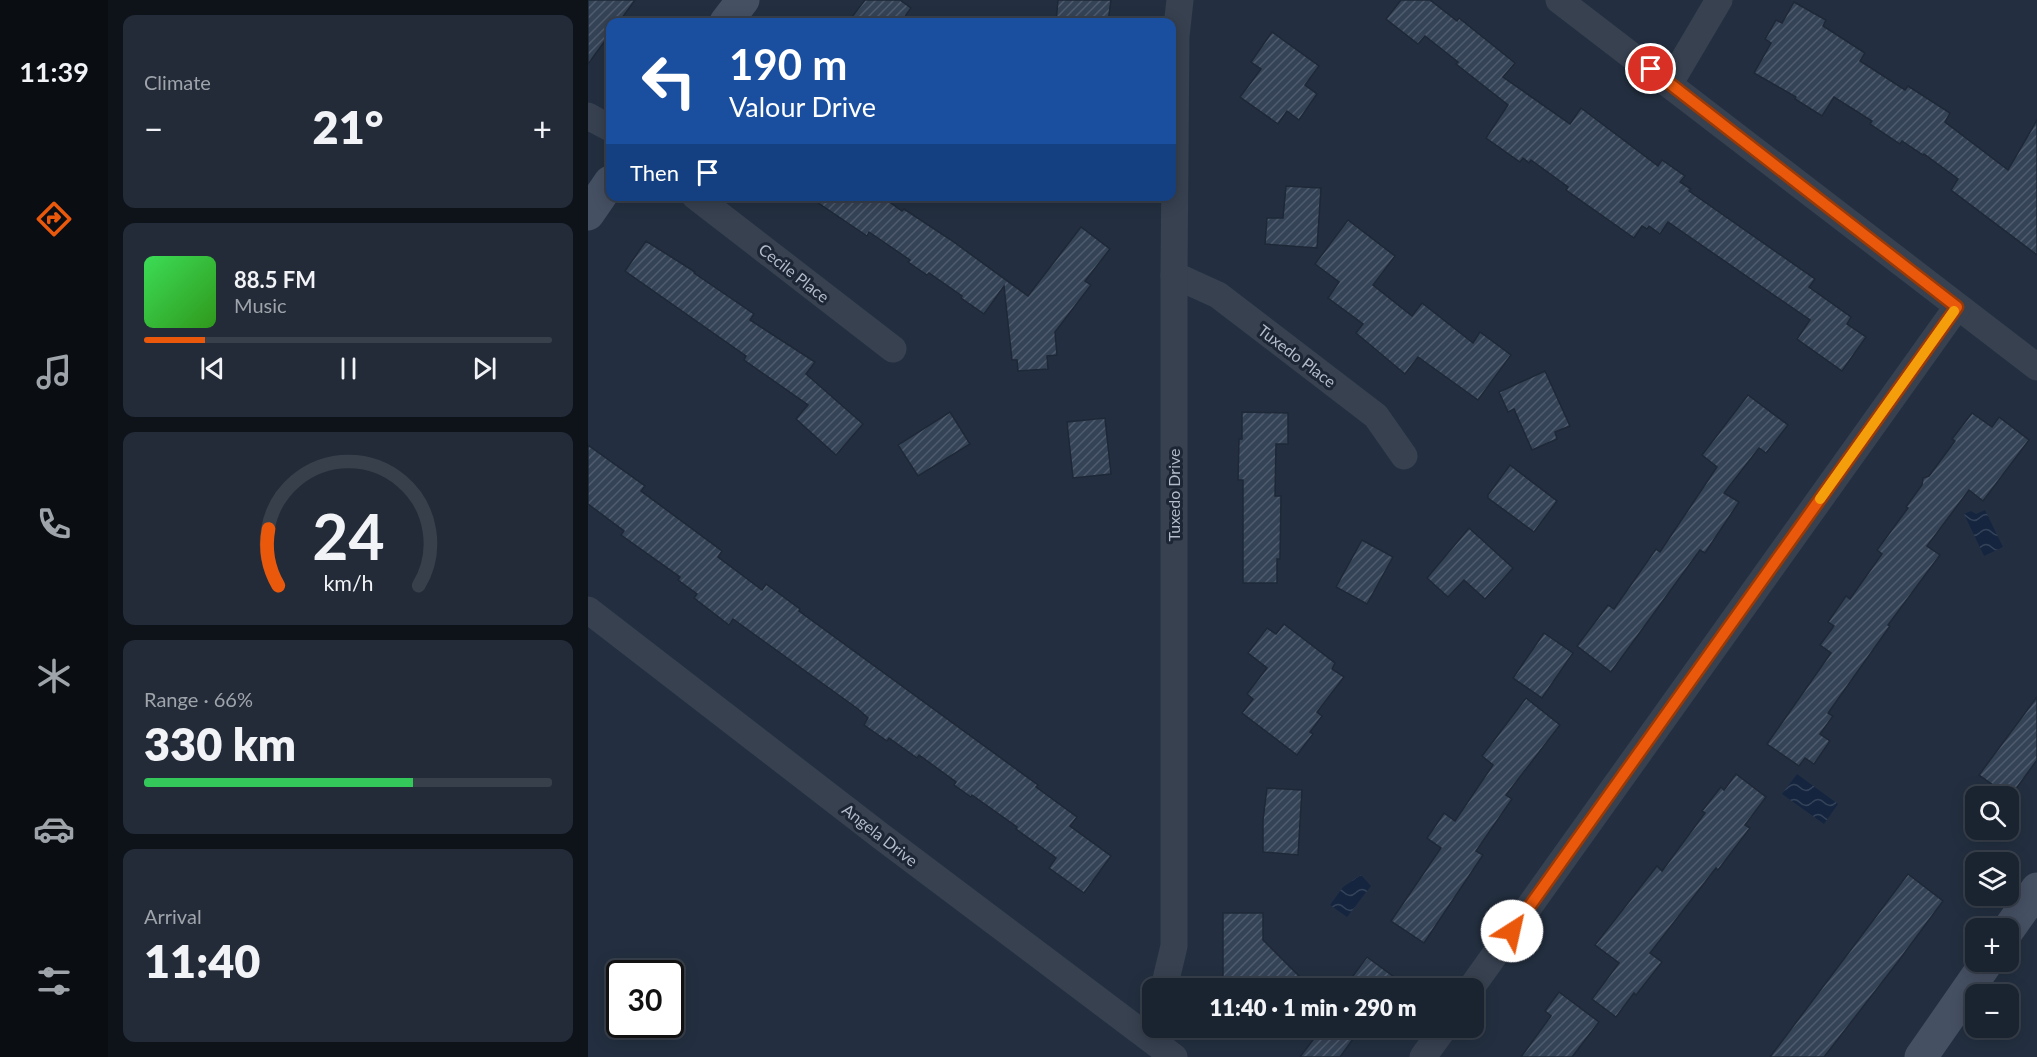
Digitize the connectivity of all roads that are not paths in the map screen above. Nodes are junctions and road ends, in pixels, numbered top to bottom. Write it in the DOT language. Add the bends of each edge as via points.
graph roads {
  1 [pos="743,0"];
  2 [pos="1180,0"];
  3 [pos="1559,0"];
  4 [pos="1719,0"];
  5 [pos="729,18"];
  6 [pos="1176,36"];
  7 [pos="1670,83"];
  8 [pos="588,116"];
  9 [pos="606,127"];
  10 [pos="606,188"];
  11 [pos="701,201"];
  12 [pos="1175,201"];
  13 [pos="588,214"];
  14 [pos="1174,275"];
  15 [pos="1957,307"];
  16 [pos="893,349"];
  17 [pos="2037,367"];
  18 [pos="1404,456"];
  19 [pos="588,610"];
  20 [pos="2037,889"];
  21 [pos="2016,918"];
  22 [pos="1980,972"];
  23 [pos="1166,978"];
  24 [pos="1479,978"];
  25 [pos="1142,1026"];
  26 [pos="1156,1038"];
  27 [pos="1437,1038"];
  28 [pos="1174,1057"];
  29 [pos="1423,1057"];
  30 [pos="1921,1057"];
  1 -- 5 [label="street"];
  2 -- 6 [label="street, Tuxedo Drive"];
  3 -- 7 [label="street"];
  4 -- 7 [label="street"];
  7 -- 15 [label="street"];
  8 -- 9 [label="street"];
  10 -- 13 [label="street"];
  11 -- 16 [label="street, Cecile Place"];
  12 -- 14 [label="street, Tuxedo Drive"];
  14 -- 18 [label="street, Tuxedo Place" via="1218,296 1376,416"];
  14 -- 23 [label="street, Tuxedo Drive" via="1174,946"];
  15 -- 17 [label="street"];
  15 -- 24 [label="street"];
  19 -- 25 [label="street, Angela Drive" via="901,852"];
  20 -- 21 [label="street"];
  22 -- 30 [label="street"];
  26 -- 28 [label="street, Angela Drive"];
  27 -- 29 [label="street"];
}
